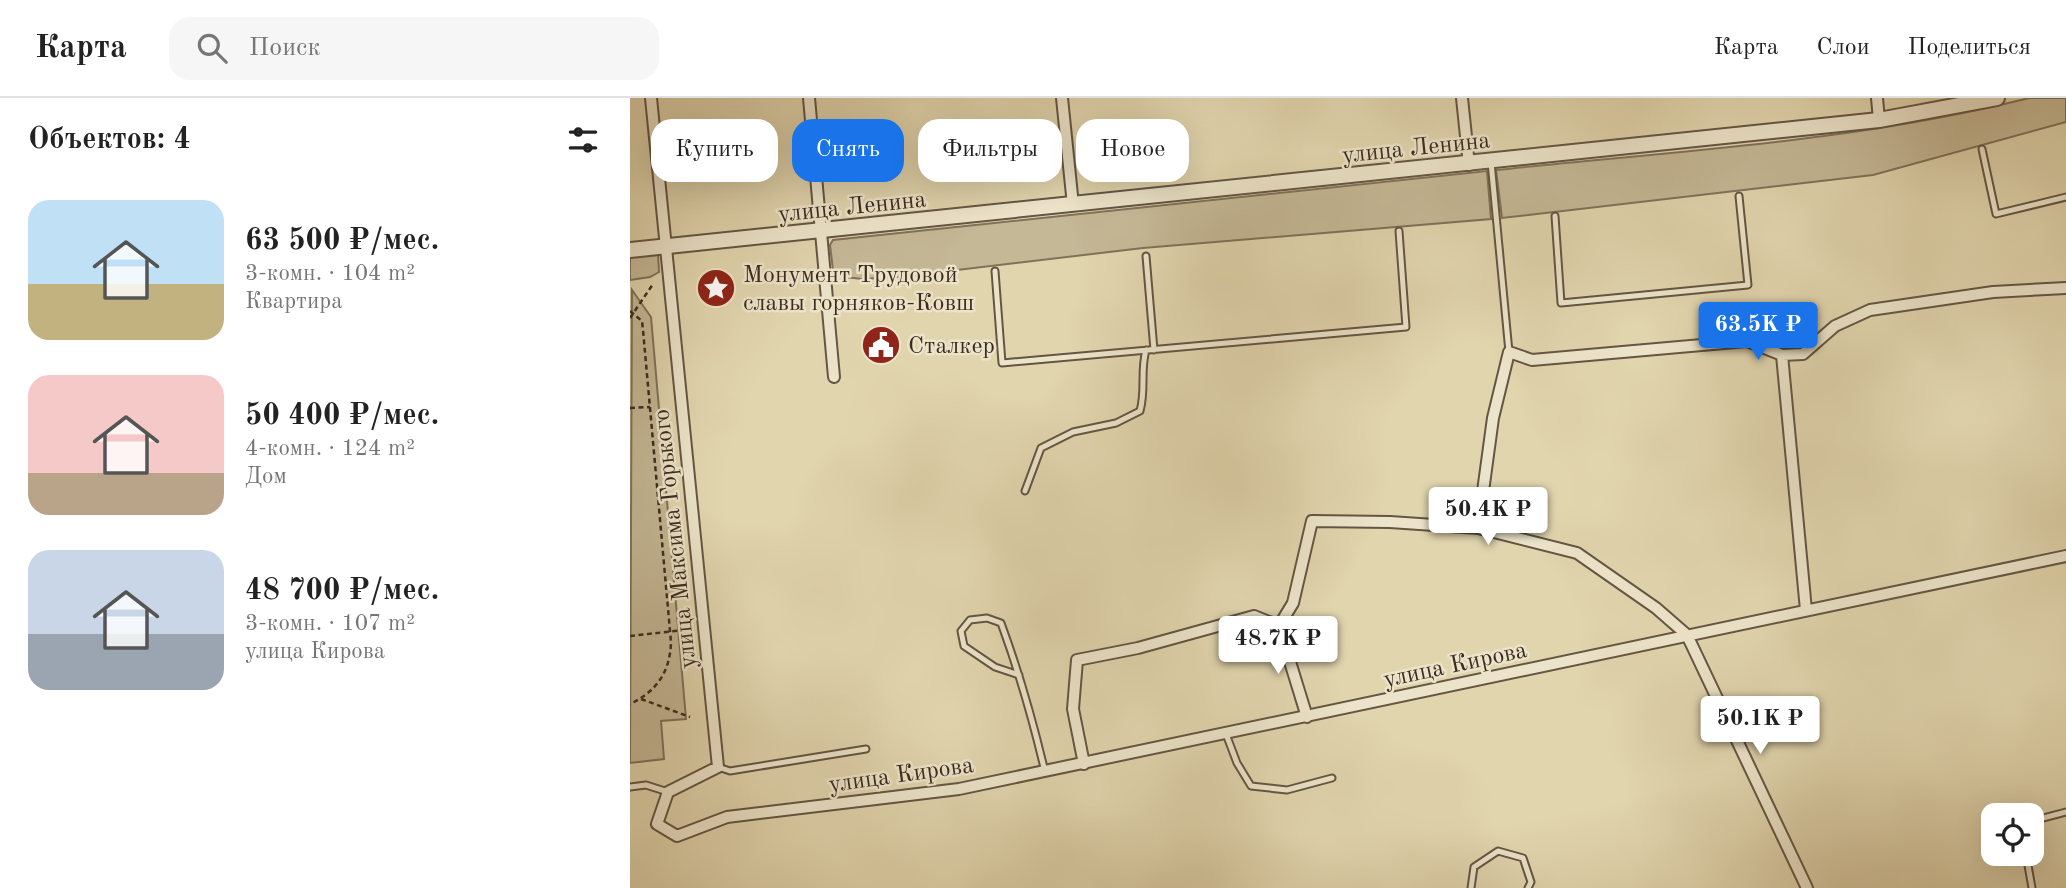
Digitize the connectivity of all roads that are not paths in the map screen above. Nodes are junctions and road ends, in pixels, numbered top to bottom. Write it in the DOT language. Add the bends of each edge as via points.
graph roads {
  1 [pos="651,98"];
  2 [pos="809,98"];
  3 [pos="1062,98"];
  4 [pos="1462,98"];
  5 [pos="1877,98"];
  6 [pos="1997,98"];
  7 [pos="1963,102"];
  8 [pos="1879,120"];
  9 [pos="1982,149"];
  10 [pos="1491,162"];
  11 [pos="1469,165"];
  12 [pos="1739,197"];
  13 [pos="2066,197"];
  14 [pos="1073,205"];
  15 [pos="1555,216"];
  16 [pos="1399,231"];
  17 [pos="823,232"];
  18 [pos="666,247"];
  19 [pos="630,250"];
  20 [pos="1146,256"];
  21 [pos="995,271"];
  22 [pos="2066,288"];
  23 [pos="1154,349"];
  24 [pos="1146,350"];
  25 [pos="1509,352"];
  26 [pos="1782,355"];
  27 [pos="834,377"];
  28 [pos="1025,491"];
  29 [pos="1478,528"];
  30 [pos="2066,556"];
  31 [pos="1805,610"];
  32 [pos="1279,626"];
  33 [pos="1687,635"];
  34 [pos="1019,675"];
  35 [pos="1307,717"];
  36 [pos="1226,734"];
  37 [pos="866,749"];
  38 [pos="1084,764"];
  39 [pos="718,767"];
  40 [pos="1045,772"];
  41 [pos="1332,778"];
  42 [pos="630,787"];
  43 [pos="668,792"];
  44 [pos="2066,812"];
  45 [pos="2044,818"];
  46 [pos="2028,866"];
  47 [pos="1471,888"];
  48 [pos="1528,888"];
  49 [pos="1807,888"];
  50 [pos="2032,888"];
  1 -- 18 [label="street, улица Максима Горького"];
  2 -- 17 [label="street"];
  3 -- 14 [label="street"];
  4 -- 11 [label="street"];
  5 -- 8 [label="street"];
  6 -- 7 [label="street, улица Ленина"];
  7 -- 8 [label="street, улица Ленина"];
  8 -- 10 [label="street, улица Ленина"];
  9 -- 13 [label="lane" via="1996,215"];
  10 -- 11 [label="street, улица Ленина"];
  10 -- 25 [label="lane"];
  11 -- 14 [label="street, улица Ленина"];
  12 -- 15 [label="lane" via="1748,285 1561,303"];
  14 -- 17 [label="street, улица Ленина"];
  16 -- 23 [label="lane" via="1406,327"];
  17 -- 18 [label="street, улица Ленина"];
  17 -- 27 [label="street"];
  18 -- 19 [label="street, улица Ленина"];
  18 -- 39 [label="street, улица Максима Горького"];
  20 -- 23 [label="lane"];
  21 -- 24 [label="lane" via="1002,363"];
  22 -- 26 [label="street" via="1993,292 1870,310 1835,326 1804,354"];
  23 -- 24 [label="lane"];
  24 -- 28 [label="lane" via="1140,411 1115,423 1073,432 1041,448"];
  25 -- 26 [label="street" via="1532,360 1747,341"];
  25 -- 29 [label="street" via="1493,418"];
  26 -- 31 [label="street"];
  29 -- 32 [label="street" via="1312,521 1293,603"];
  29 -- 33 [label="street" via="1577,553"];
  30 -- 31 [label="street, улица Кирова"];
  31 -- 33 [label="street, улица Кирова"];
  32 -- 35 [label="street"];
  32 -- 38 [label="street" via="1254,616 1077,660 1073,709"];
  33 -- 35 [label="street, улица Кирова"];
  33 -- 49 [label="street"];
  34 -- 40 [label="lane" via="995,667 964,646 961,631 970,620 987,618 1001,623 1014,661 1034,722"];
  35 -- 36 [label="street, улица Кирова"];
  36 -- 38 [label="street, улица Кирова"];
  36 -- 41 [label="lane" via="1251,786 1287,790"];
  37 -- 39 [label="lane" via="730,771"];
  38 -- 40 [label="street, улица Кирова"];
  39 -- 43 [label="street"];
  40 -- 43 [label="street, улица Кирова" via="959,789 727,817 677,836 657,824"];
  42 -- 43 [label="lane" via="646,785"];
  44 -- 45 [label="lane"];
  46 -- 50 [label="lane"];
  47 -- 48 [label="lane" via="1474,867 1498,851 1523,858 1531,882"];
}
